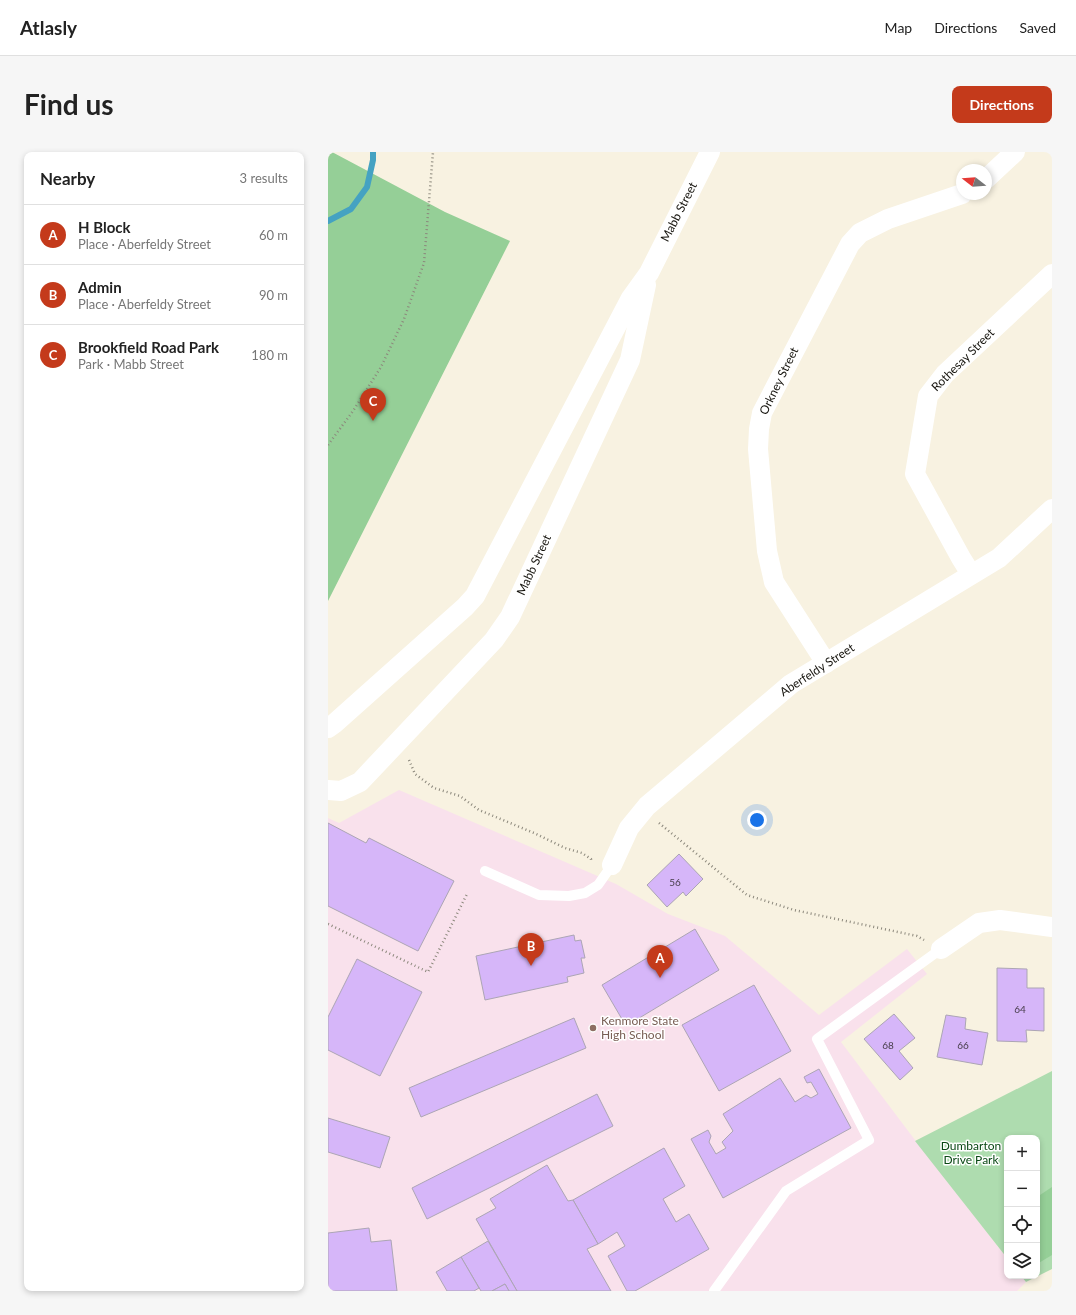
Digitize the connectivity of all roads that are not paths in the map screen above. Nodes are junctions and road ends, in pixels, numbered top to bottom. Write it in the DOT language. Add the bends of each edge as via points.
graph roads {
  1 [pos="710,152"];
  2 [pos="1015,152"];
  3 [pos="992,174"];
  4 [pos="956,196"];
  5 [pos="649,273"];
  6 [pos="1052,274"];
  7 [pos="1052,509"];
  8 [pos="971,574"];
  9 [pos="826,663"];
  10 [pos="328,728"];
  11 [pos="328,790"];
  12 [pos="602,866"];
  13 [pos="485,871"];
  14 [pos="1052,927"];
  15 [pos="941,949"];
  16 [pos="714,1291"];
  1 -- 5 [label="street, Mabb Street"];
  2 -- 3 [label="street"];
  4 -- 9 [label="street, Orkney Street" via="888,219 860,233 850,244 762,413 759,429 759,462 766,551 774,582"];
  5 -- 10 [label="street, Mabb Street" via="631,298 475,596"];
  5 -- 11 [label="street, Mabb Street" via="630,360 510,617 494,640 360,782 341,791"];
  6 -- 8 [label="street, Rothesay Street" via="945,374 928,396 915,474"];
  7 -- 8 [label="street, Aberfeldy Street" via="999,558"];
  8 -- 9 [label="street, Aberfeldy Street"];
  9 -- 12 [label="street, Aberfeldy Street" via="791,684 647,806"];
  12 -- 13 [label="lane" via="598,885 585,893 569,896 539,895"];
  14 -- 15 [label="street" via="1000,920 979,924"];
  15 -- 16 [label="lane" via="817,1039 870,1140 786,1191"];
}
